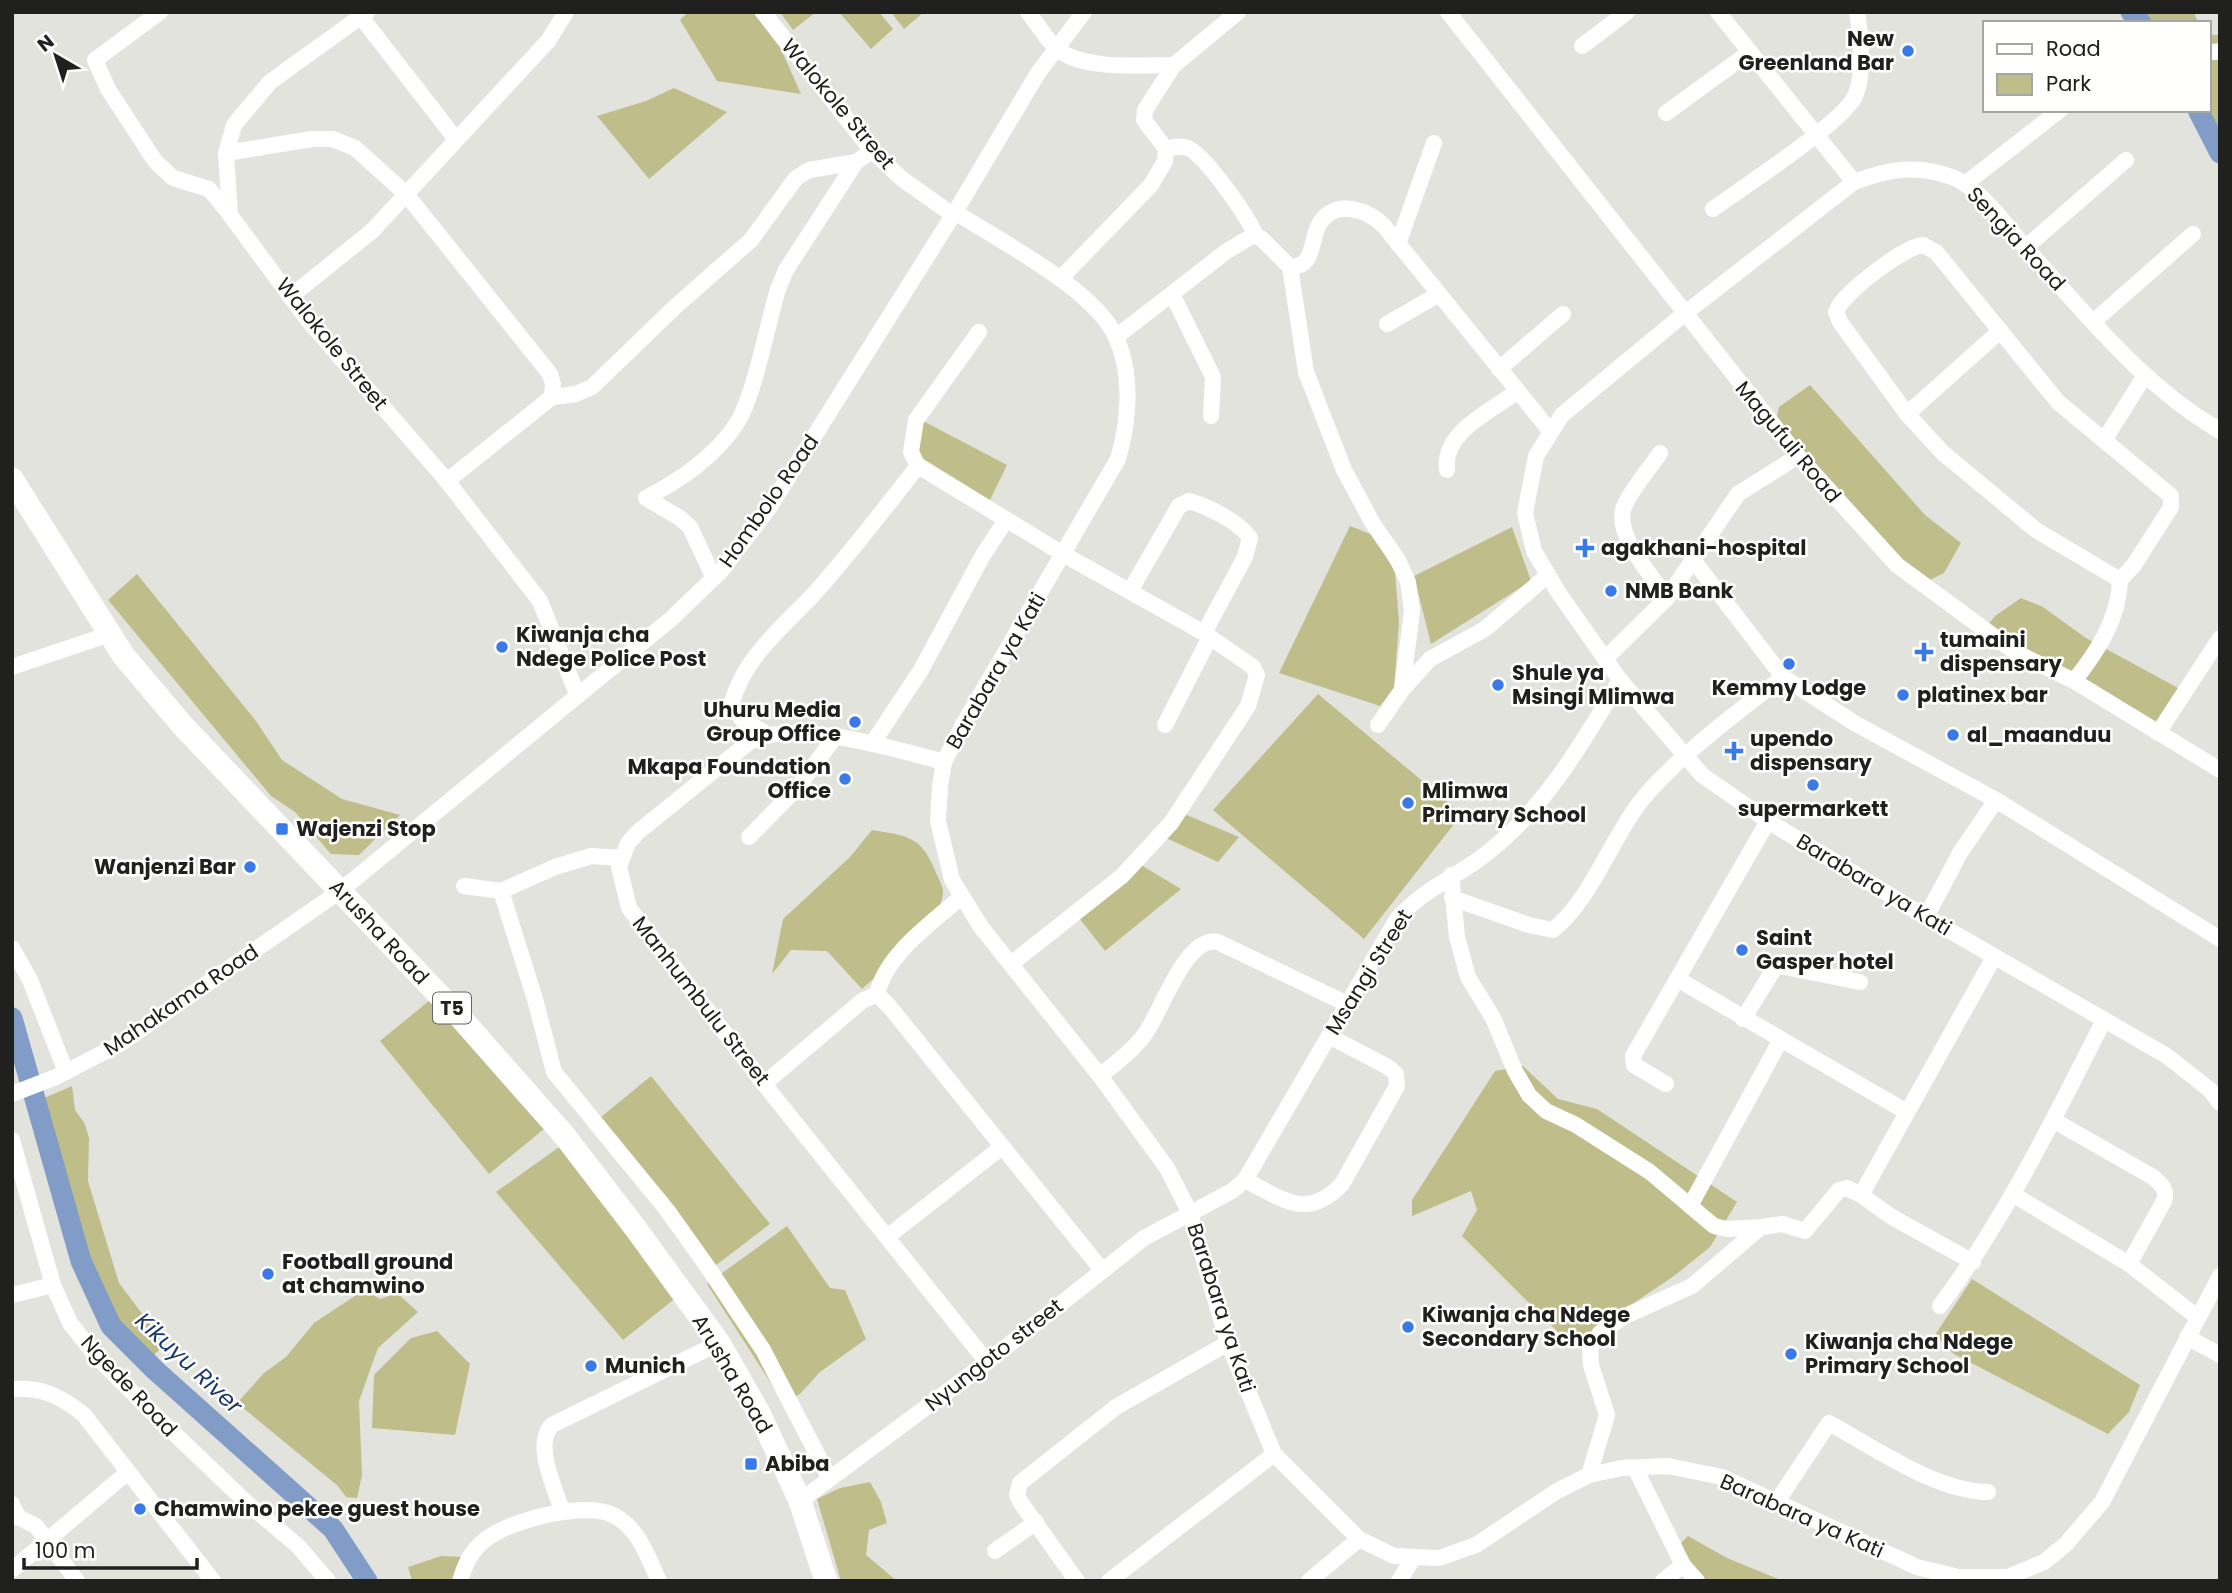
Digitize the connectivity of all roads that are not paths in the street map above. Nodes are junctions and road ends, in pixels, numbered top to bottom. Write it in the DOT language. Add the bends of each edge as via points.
graph roads {
  1 [pos="160,12"];
  2 [pos="566,12"];
  3 [pos="763,12"];
  4 [pos="1028,12"];
  5 [pos="1084,12"];
  6 [pos="1238,12"];
  7 [pos="1448,12"];
  8 [pos="1628,12"];
  9 [pos="1718,12"];
  10 [pos="1857,12"];
  11 [pos="364,14"];
  12 [pos="1582,46"];
  13 [pos="1056,48"];
  14 [pos="1750,52"];
  15 [pos="1174,65"];
  16 [pos="2057,112"];
  17 [pos="1667,113"];
  18 [pos="1816,134"];
  19 [pos="455,138"];
  20 [pos="1434,143"];
  21 [pos="1166,149"];
  22 [pos="872,152"];
  23 [pos="226,153"];
  24 [pos="2126,160"];
  25 [pos="856,162"];
  26 [pos="1854,182"];
  27 [pos="1965,184"];
  28 [pos="406,194"];
  29 [pos="1713,209"];
  30 [pos="954,214"];
  31 [pos="230,215"];
  32 [pos="2193,234"];
  33 [pos="1256,236"];
  34 [pos="1398,244"];
  35 [pos="2025,247"];
  36 [pos="1290,267"];
  37 [pos="1060,279"];
  38 [pos="1172,294"];
  39 [pos="1439,294"];
  40 [pos="290,297"];
  41 [pos="1563,314"];
  42 [pos="1684,314"];
  43 [pos="2093,322"];
  44 [pos="1387,324"];
  45 [pos="979,332"];
  46 [pos="1999,332"];
  47 [pos="1116,337"];
  48 [pos="1499,369"];
  49 [pos="2144,377"];
  50 [pos="1518,391"];
  51 [pos="552,397"];
  52 [pos="1907,414"];
  53 [pos="1211,416"];
  54 [pos="2220,431"];
  55 [pos="1551,432"];
  56 [pos="2105,439"];
  57 [pos="1660,453"];
  58 [pos="1798,456"];
  59 [pos="918,466"];
  60 [pos="1447,470"];
  61 [pos="447,481"];
  62 [pos="13,482"];
  63 [pos="1006,520"];
  64 [pos="1063,554"];
  65 [pos="1694,561"];
  66 [pos="1548,575"];
  67 [pos="714,578"];
  68 [pos="2120,580"];
  69 [pos="1130,591"];
  70 [pos="1667,598"];
  71 [pos="110,634"];
  72 [pos="1207,635"];
  73 [pos="2220,638"];
  74 [pos="1605,659"];
  75 [pos="12,667"];
  76 [pos="1783,677"];
  77 [pos="1620,680"];
  78 [pos="2074,681"];
  79 [pos="1402,690"];
  80 [pos="576,694"];
  81 [pos="1165,724"];
  82 [pos="1378,725"];
  83 [pos="765,733"];
  84 [pos="2158,733"];
  85 [pos="835,737"];
  86 [pos="872,744"];
  87 [pos="1684,758"];
  88 [pos="944,762"];
  89 [pos="2220,771"];
  90 [pos="1996,800"];
  91 [pos="1768,821"];
  92 [pos="749,837"];
  93 [pos="622,858"];
  94 [pos="1451,875"];
  95 [pos="464,886"];
  96 [pos="340,891"];
  97 [pos="501,891"];
  98 [pos="961,897"];
  99 [pos="1452,898"];
  100 [pos="1926,917"];
  101 [pos="2220,939"];
  102 [pos="12,948"];
  103 [pos="1994,957"];
  104 [pos="1011,964"];
  105 [pos="1679,980"];
  106 [pos="1860,982"];
  107 [pos="877,994"];
  108 [pos="1347,1004"];
  109 [pos="1743,1019"];
  110 [pos="2104,1020"];
  111 [pos="1329,1036"];
  112 [pos="1780,1041"];
  113 [pos="61,1075"];
  114 [pos="1100,1076"];
  115 [pos="764,1084"];
  116 [pos="1666,1084"];
  117 [pos="12,1094"];
  118 [pos="2220,1103"];
  119 [pos="1905,1111"];
  120 [pos="2053,1120"];
  121 [pos="12,1140"];
  122 [pos="1002,1147"];
  123 [pos="1245,1180"];
  124 [pos="18,1186"];
  125 [pos="1861,1195"];
  126 [pos="2014,1195"];
  127 [pos="1690,1206"];
  128 [pos="1190,1213"];
  129 [pos="1761,1227"];
  130 [pos="887,1237"];
  131 [pos="1973,1262"];
  132 [pos="2129,1264"];
  133 [pos="1102,1270"];
  134 [pos="2220,1276"];
  135 [pos="53,1285"];
  136 [pos="12,1295"];
  137 [pos="1940,1306"];
  138 [pos="2197,1317"];
  139 [pos="2187,1337"];
  140 [pos="719,1343"];
  141 [pos="1228,1343"];
  142 [pos="2220,1355"];
  143 [pos="986,1362"];
  144 [pos="12,1389"];
  145 [pos="1274,1454"];
  146 [pos="1635,1468"];
  147 [pos="128,1472"];
  148 [pos="1589,1475"];
  149 [pos="830,1479"];
  150 [pos="1988,1492"];
  151 [pos="800,1501"];
  152 [pos="1776,1503"];
  153 [pos="12,1504"];
  154 [pos="562,1511"];
  155 [pos="1035,1522"];
  156 [pos="1359,1539"];
  157 [pos="47,1541"];
  158 [pos="995,1551"];
  159 [pos="1414,1557"];
  160 [pos="1683,1565"];
  161 [pos="1917,1567"];
  162 [pos="12,1570"];
  163 [pos="2010,1579"];
  164 [pos="77,1581"];
  165 [pos="213,1581"];
  166 [pos="328,1581"];
  167 [pos="460,1581"];
  168 [pos="659,1581"];
  169 [pos="826,1581"];
  170 [pos="1077,1581"];
  171 [pos="1109,1581"];
  172 [pos="1309,1581"];
  173 [pos="1399,1581"];
  174 [pos="1663,1581"];
  175 [pos="1697,1581"];
  176 [pos="1907,1581"];
  1 -- 31 [label="street, Walokole Street" via="95,60 108,89 155,161 173,178 209,189"];
  2 -- 19 [label="street" via="548,41"];
  3 -- 22 [label="street, Walokole Street"];
  4 -- 13 [label="street"];
  5 -- 13 [label="street, Hombolo Road"];
  6 -- 15 [label="street"];
  7 -- 42 [label="street, Magufuli Road"];
  8 -- 12 [label="street"];
  9 -- 14 [label="street"];
  10 -- 18 [label="street" via="1858,89 1845,111"];
  11 -- 19 [label="street"];
  11 -- 23 [label="street" via="270,82 234,125"];
  13 -- 15 [label="street" via="1098,63"];
  13 -- 30 [label="street, Hombolo Road"];
  14 -- 17 [label="street"];
  14 -- 18 [label="street"];
  15 -- 21 [label="street" via="1145,110 1144,120"];
  16 -- 27 [label="street"];
  18 -- 26 [label="street"];
  18 -- 29 [label="street"];
  19 -- 28 [label="street"];
  20 -- 34 [label="street"];
  21 -- 33 [label="street" via="1182,147 1196,154 1249,219"];
  21 -- 37 [label="street" via="1165,161 1151,185"];
  22 -- 25 [label="street"];
  22 -- 30 [label="street, Walokole Street"];
  23 -- 28 [label="street" via="333,139 370,159"];
  23 -- 31 [label="street"];
  24 -- 35 [label="street"];
  25 -- 51 [label="street" via="809,170 796,178 751,240 592,387"];
  25 -- 67 [label="street" via="778,289 739,421 704,459 646,498 690,527"];
  26 -- 27 [label="street, Sengia Road" via="1887,170 1917,167"];
  26 -- 42 [label="street, Sengia Road"];
  27 -- 35 [label="street, Sengia Road"];
  28 -- 40 [label="street" via="351,251"];
  28 -- 51 [label="street" via="532,348 550,374"];
  30 -- 37 [label="street, Barabara ya Kati"];
  30 -- 67 [label="street, Hombolo Road" via="769,508"];
  31 -- 40 [label="street, Walokole Street"];
  32 -- 43 [label="street"];
  33 -- 36 [label="street"];
  33 -- 38 [label="street" via="1227,251"];
  34 -- 36 [label="street" via="1374,215 1362,210 1331,212 1320,222 1304,264"];
  34 -- 39 [label="street"];
  35 -- 43 [label="street, Sengia Road"];
  36 -- 79 [label="street" via="1306,372 1344,470 1408,582 1412,611"];
  37 -- 47 [label="street, Barabara ya Kati"];
  38 -- 47 [label="street"];
  38 -- 53 [label="street" via="1213,377"];
  39 -- 44 [label="street"];
  39 -- 48 [label="street"];
  40 -- 61 [label="street, Walokole Street"];
  41 -- 48 [label="street"];
  42 -- 55 [label="street, Barabara ya Kati" via="1593,386"];
  42 -- 58 [label="street, Magufuli Road"];
  43 -- 49 [label="street, Sengia Road"];
  45 -- 59 [label="street" via="916,420 911,452"];
  46 -- 52 [label="street"];
  46 -- 52 [label="street" via="1936,252 1923,245 1907,249 1842,299 1836,312 1840,323"];
  46 -- 56 [label="street" via="2058,402"];
  47 -- 64 [label="street, Barabara ya Kati" via="1128,394 1125,437 1118,459"];
  48 -- 50 [label="street"];
  49 -- 54 [label="street, Sengia Road" via="2182,409"];
  49 -- 56 [label="street"];
  50 -- 55 [label="street"];
  50 -- 60 [label="street" via="1459,435 1447,452"];
  51 -- 61 [label="street"];
  52 -- 68 [label="street" via="1943,453 2036,530"];
  55 -- 66 [label="street, Barabara ya Kati" via="1536,456 1525,513 1534,551"];
  56 -- 68 [label="street" via="2167,491 2172,501"];
  57 -- 70 [label="street" via="1624,507 1621,519 1633,550"];
  58 -- 65 [label="street" via="1738,494"];
  58 -- 78 [label="street, Magufuli Road" via="1897,565 2015,652"];
  59 -- 63 [label="street"];
  59 -- 83 [label="street" via="813,595 763,644 737,684 731,706"];
  61 -- 80 [label="street, Walokole Street" via="540,601"];
  62 -- 71 [label="highway, Arusha Road / T5"];
  63 -- 64 [label="street"];
  63 -- 86 [label="street" via="921,670"];
  64 -- 69 [label="street"];
  64 -- 88 [label="street, Barabara ya Kati"];
  65 -- 70 [label="street"];
  65 -- 76 [label="street"];
  66 -- 74 [label="street, Barabara ya Kati"];
  66 -- 79 [label="street" via="1485,629 1430,659"];
  67 -- 80 [label="street, Hombolo Road" via="671,619"];
  68 -- 78 [label="street" via="2103,639"];
  69 -- 72 [label="street"];
  69 -- 72 [label="street" via="1179,506 1189,501 1202,505 1250,538"];
  70 -- 74 [label="street"];
  71 -- 75 [label="street"];
  71 -- 96 [label="highway, Arusha Road / T5" via="183,726"];
  72 -- 81 [label="street"];
  72 -- 104 [label="street" via="1253,667 1257,675 1248,706 1152,845 1122,876"];
  73 -- 84 [label="street"];
  74 -- 77 [label="street, Barabara ya Kati"];
  76 -- 87 [label="street"];
  76 -- 90 [label="street" via="1856,724"];
  77 -- 87 [label="street, Barabara ya Kati"];
  77 -- 94 [label="street, Msangi Street" via="1536,807 1485,855"];
  78 -- 84 [label="street, Magufuli Road"];
  79 -- 82 [label="street"];
  80 -- 96 [label="street, Hombolo Road"];
  83 -- 85 [label="street"];
  83 -- 93 [label="street" via="638,832"];
  84 -- 89 [label="street, Magufuli Road"];
  85 -- 86 [label="street"];
  85 -- 92 [label="street" via="803,781"];
  86 -- 88 [label="street"];
  87 -- 91 [label="street, Barabara ya Kati"];
  87 -- 99 [label="street" via="1650,790 1569,917 1553,930"];
  88 -- 98 [label="street, Barabara ya Kati" via="938,821 946,863"];
  90 -- 100 [label="street" via="1960,853"];
  90 -- 101 [label="street"];
  91 -- 100 [label="street, Barabara ya Kati"];
  91 -- 105 [label="street"];
  93 -- 97 [label="street" via="590,856"];
  93 -- 115 [label="street, Manhumbulu Street" via="619,867 629,908"];
  94 -- 99 [label="street"];
  94 -- 108 [label="street, Msangi Street" via="1414,900 1397,919"];
  95 -- 97 [label="street"];
  96 -- 113 [label="street, Mahakama Road" via="120,1044"];
  96 -- 140 [label="highway, Arusha Road / T5" via="564,1135"];
  97 -- 149 [label="street" via="554,1072 709,1269 763,1350"];
  98 -- 104 [label="street, Barabara ya Kati"];
  98 -- 107 [label="street" via="908,945 880,978"];
  99 -- 127 [label="street" via="1468,977 1529,1095 1546,1111 1650,1172"];
  100 -- 103 [label="street, Barabara ya Kati"];
  102 -- 113 [label="street" via="30,980"];
  103 -- 110 [label="street, Barabara ya Kati"];
  103 -- 119 [label="street"];
  104 -- 114 [label="street, Barabara ya Kati"];
  105 -- 109 [label="street"];
  105 -- 116 [label="street" via="1632,1062"];
  106 -- 109 [label="street" via="1780,966"];
  107 -- 115 [label="street" via="862,1000"];
  107 -- 122 [label="street"];
  108 -- 111 [label="street, Msangi Street"];
  108 -- 114 [label="street" via="1217,942 1204,941 1182,966 1140,1041"];
  109 -- 112 [label="street"];
  110 -- 118 [label="street, Barabara ya Kati" via="2167,1056"];
  110 -- 120 [label="street"];
  111 -- 123 [label="street, Msangi Street"];
  111 -- 123 [label="street" via="1396,1074 1397,1086 1342,1184 1311,1206 1289,1203"];
  112 -- 119 [label="street"];
  112 -- 127 [label="street"];
  113 -- 117 [label="street, Mahakama Road"];
  114 -- 128 [label="street, Barabara ya Kati" via="1167,1168"];
  115 -- 130 [label="street, Manhumbulu Street"];
  119 -- 125 [label="street"];
  120 -- 126 [label="street"];
  120 -- 132 [label="street" via="2163,1187 2164,1201"];
  121 -- 124 [label="street, Ngede Road"];
  122 -- 130 [label="street"];
  122 -- 133 [label="street"];
  123 -- 128 [label="street, Msangi Street"];
  124 -- 135 [label="street, Ngede Road"];
  125 -- 129 [label="street" via="1847,1188 1839,1191 1805,1231 1782,1224"];
  125 -- 131 [label="street"];
  126 -- 131 [label="street"];
  126 -- 132 [label="street"];
  127 -- 129 [label="street" via="1714,1226"];
  128 -- 133 [label="street, Nyungoto street" via="1144,1238"];
  128 -- 141 [label="street, Barabara ya Kati"];
  129 -- 148 [label="street" via="1692,1286 1623,1317 1593,1340 1591,1365 1607,1415"];
  130 -- 143 [label="street, Manhumbulu Street"];
  131 -- 137 [label="street"];
  132 -- 138 [label="street"];
  133 -- 143 [label="street, Nyungoto street"];
  134 -- 138 [label="street, Barabara ya Kati"];
  135 -- 136 [label="street"];
  135 -- 166 [label="street, Ngede Road" via="70,1323 96,1356 217,1475 298,1546"];
  138 -- 139 [label="street, Barabara ya Kati"];
  139 -- 142 [label="street"];
  139 -- 163 [label="street, Barabara ya Kati" via="2087,1523 2044,1562"];
  140 -- 151 [label="highway, Arusha Road / T5" via="760,1415"];
  140 -- 154 [label="street" via="545,1432 544,1448"];
  141 -- 145 [label="street, Barabara ya Kati"];
  141 -- 155 [label="street" via="1116,1407 1020,1483 1017,1495"];
  143 -- 149 [label="street, Nyungoto street"];
  144 -- 147 [label="street" via="48,1391 66,1399"];
  145 -- 156 [label="street, Barabara ya Kati"];
  145 -- 171 [label="street"];
  146 -- 148 [label="street, Barabara ya Kati"];
  146 -- 152 [label="street, Barabara ya Kati" via="1668,1466 1723,1478"];
  146 -- 160 [label="street"];
  147 -- 157 [label="street"];
  147 -- 165 [label="street"];
  148 -- 159 [label="street, Barabara ya Kati" via="1557,1490 1476,1545 1438,1558"];
  149 -- 151 [label="street, Nyungoto street"];
  150 -- 152 [label="street" via="1943,1483 1829,1423"];
  151 -- 169 [label="highway, Arusha Road / T5"];
  152 -- 161 [label="street, Barabara ya Kati"];
  153 -- 157 [label="street" via="18,1517 36,1526"];
  154 -- 167 [label="street" via="494,1533 470,1556"];
  154 -- 168 [label="street" via="603,1512 625,1523"];
  155 -- 158 [label="street"];
  155 -- 170 [label="street"];
  156 -- 159 [label="street, Barabara ya Kati" via="1394,1556"];
  156 -- 172 [label="street"];
  157 -- 162 [label="street"];
  157 -- 164 [label="street"];
  159 -- 173 [label="street"];
  160 -- 174 [label="street"];
  160 -- 175 [label="street"];
  161 -- 163 [label="street, Barabara ya Kati" via="1958,1577"];
  161 -- 176 [label="street"];
}
